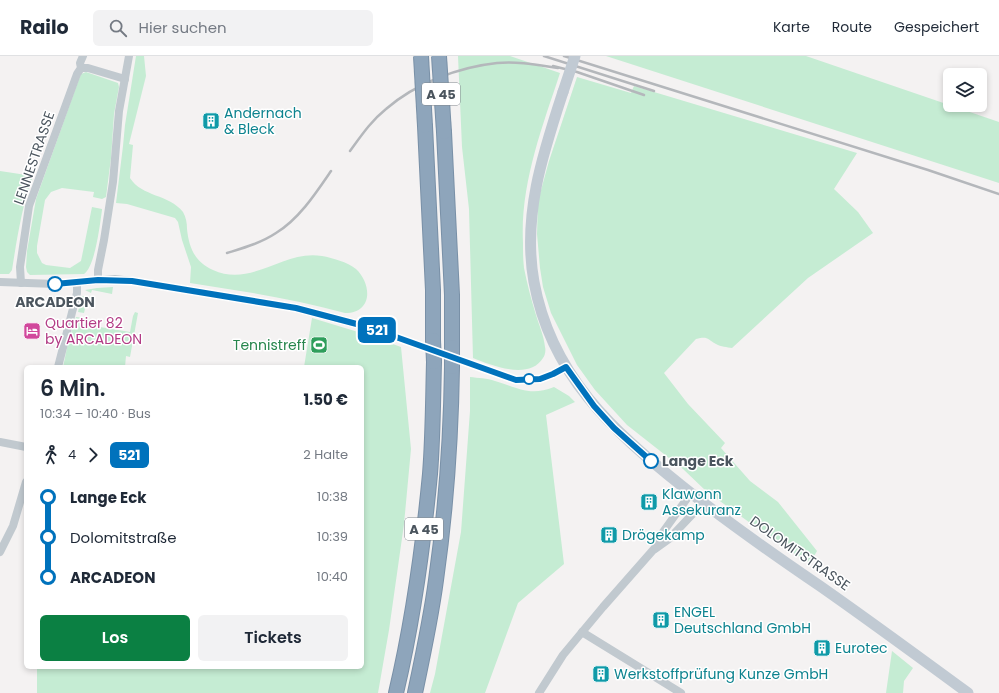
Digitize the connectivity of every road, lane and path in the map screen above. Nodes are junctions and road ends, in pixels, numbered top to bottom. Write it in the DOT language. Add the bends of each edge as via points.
graph roads {
  1 [pos="83,56"];
  2 [pos="129,56"];
  3 [pos="421,56"];
  4 [pos="439,56"];
  5 [pos="575,56"];
  6 [pos="81,68"];
  7 [pos="125,79"];
  8 [pos="98,280"];
  9 [pos="0,282"];
  10 [pos="77,282"];
  11 [pos="21,283"];
  12 [pos="59,365"];
  13 [pos="566,367"];
  14 [pos="0,442"];
  15 [pos="24,447"];
  16 [pos="24,489"];
  17 [pos="691,493"];
  18 [pos="703,503"];
  19 [pos="654,549"];
  20 [pos="0,552"];
  21 [pos="582,632"];
  22 [pos="396,693"];
  23 [pos="415,693"];
  24 [pos="539,693"];
  25 [pos="680,693"];
  26 [pos="968,693"];
  1 -- 6 [label="street, LENNESTRASSE"];
  2 -- 7 [label="street"];
  3 -- 22 [label="highway, A 45, bridge" via="433,290 434,362 430,473 422,554"];
  4 -- 23 [label="highway, A 45, bridge" via="452,296 451,433 444,523 435,588"];
  5 -- 13 [label="street, DOLOMITSTRASSE, bridge" via="544,151 534,196 530,245 538,298 552,341"];
  6 -- 7 [label="street"];
  6 -- 11 [label="street, LENNESTRASSE" via="29,206 20,267"];
  7 -- 8 [label="street"];
  8 -- 10 [label="street"];
  8 -- 13 [label="street" via="115,279 150,284 323,314 368,327 516,380 540,379"];
  9 -- 11 [label="street"];
  10 -- 11 [label="street"];
  10 -- 12 [label="street" via="77,293"];
  13 -- 17 [label="street, DOLOMITSTRASSE" via="594,406 614,428"];
  14 -- 15 [label="street"];
  16 -- 20 [label="street" via="13,526"];
  17 -- 18 [label="street, DOLOMITSTRASSE"];
  17 -- 19 [label="street"];
  18 -- 19 [label="street" via="669,539"];
  18 -- 26 [label="street, DOLOMITSTRASSE"];
  19 -- 21 [label="street"];
  21 -- 24 [label="street" via="563,655"];
  21 -- 25 [label="street"];
}
